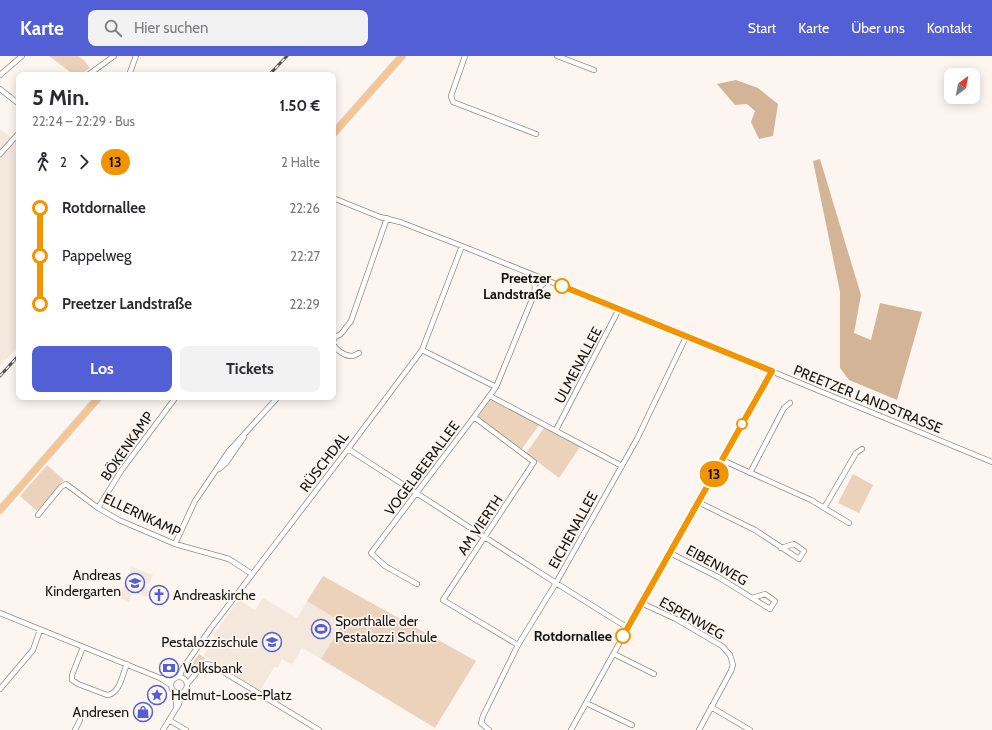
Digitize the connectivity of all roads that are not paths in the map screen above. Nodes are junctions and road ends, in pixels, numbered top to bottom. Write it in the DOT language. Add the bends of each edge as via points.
graph roads {
  1 [pos="22,56"];
  2 [pos="114,56"];
  3 [pos="136,56"];
  4 [pos="402,56"];
  5 [pos="465,56"];
  6 [pos="557,56"];
  7 [pos="594,70"];
  8 [pos="92,72"];
  9 [pos="130,72"];
  10 [pos="0,75"];
  11 [pos="0,89"];
  12 [pos="16,102"];
  13 [pos="336,131"];
  14 [pos="536,134"];
  15 [pos="16,136"];
  16 [pos="0,154"];
  17 [pos="336,199"];
  18 [pos="387,218"];
  19 [pos="462,246"];
  20 [pos="534,275"];
  21 [pos="547,280"];
  22 [pos="535,292"];
  23 [pos="619,309"];
  24 [pos="336,336"];
  25 [pos="686,337"];
  26 [pos="336,349"];
  27 [pos="422,350"];
  28 [pos="359,352"];
  29 [pos="772,371"];
  30 [pos="496,386"];
  31 [pos="490,396"];
  32 [pos="96,400"];
  33 [pos="174,400"];
  34 [pos="274,400"];
  35 [pos="790,403"];
  36 [pos="474,417"];
  37 [pos="556,430"];
  38 [pos="348,449"];
  39 [pos="862,449"];
  40 [pos="722,460"];
  41 [pos="992,462"];
  42 [pos="622,466"];
  43 [pos="750,473"];
  44 [pos="416,493"];
  45 [pos="698,502"];
  46 [pos="98,508"];
  47 [pos="824,508"];
  48 [pos="0,510"];
  49 [pos="38,515"];
  50 [pos="849,523"];
  51 [pos="485,537"];
  52 [pos="175,544"];
  53 [pos="781,548"];
  54 [pos="670,553"];
  55 [pos="252,574"];
  56 [pos="556,583"];
  57 [pos="417,584"];
  58 [pos="752,598"];
  59 [pos="641,603"];
  60 [pos="0,613"];
  61 [pos="628,628"];
  62 [pos="40,630"];
  63 [pos="518,645"];
  64 [pos="83,647"];
  65 [pos="614,654"];
  66 [pos="127,664"];
  67 [pos="654,674"];
  68 [pos="160,678"];
  69 [pos="174,679"];
  70 [pos="184,680"];
  71 [pos="171,685"];
  72 [pos="0,689"];
  73 [pos="176,692"];
  74 [pos="181,693"];
  75 [pos="586,703"];
  76 [pos="176,707"];
  77 [pos="711,707"];
  78 [pos="80,720"];
  79 [pos="169,720"];
  80 [pos="632,725"];
  81 [pos="75,730"];
  82 [pos="163,730"];
  83 [pos="186,730"];
  84 [pos="319,730"];
  85 [pos="489,730"];
  86 [pos="571,730"];
  87 [pos="699,730"];
  88 [pos="750,730"];
  1 -- 10 [label="street"];
  2 -- 8 [label="street"];
  3 -- 9 [label="street"];
  4 -- 13 [label="main road"];
  5 -- 14 [label="street" via="451,96 453,102"];
  6 -- 7 [label="street"];
  11 -- 12 [label="street"];
  15 -- 16 [label="street"];
  17 -- 18 [label="street, PREETZER LANDSTRASSE"];
  18 -- 19 [label="street, PREETZER LANDSTRASSE"];
  18 -- 24 [label="street" via="351,321 341,334"];
  19 -- 20 [label="street, PREETZER LANDSTRASSE"];
  19 -- 27 [label="street, RÜSCHDAL"];
  20 -- 21 [label="street, PREETZER LANDSTRASSE"];
  20 -- 22 [label="street"];
  21 -- 22 [label="street"];
  21 -- 23 [label="street, PREETZER LANDSTRASSE"];
  22 -- 30 [label="street, VOGELBEERALLEE"];
  23 -- 25 [label="street, PREETZER LANDSTRASSE"];
  23 -- 37 [label="street, ULMENALLEE"];
  25 -- 29 [label="street, PREETZER LANDSTRASSE"];
  25 -- 42 [label="street, EICHENALLEE"];
  26 -- 28 [label="street" via="353,356"];
  27 -- 30 [label="street"];
  27 -- 38 [label="street, RÜSCHDAL"];
  29 -- 40 [label="street"];
  29 -- 41 [label="street, PREETZER LANDSTRASSE"];
  30 -- 31 [label="street, VOGELBEERALLEE"];
  31 -- 36 [label="street, VOGELBEERALLEE"];
  31 -- 37 [label="street"];
  32 -- 48 [label="main road"];
  33 -- 46 [label="street, BÖKENKAMP" via="121,471"];
  34 -- 52 [label="street" via="229,450 195,501"];
  35 -- 43 [label="street" via="784,408"];
  36 -- 44 [label="street, VOGELBEERALLEE"];
  36 -- 51 [label="street, AM VIERTH" via="534,462"];
  37 -- 42 [label="street"];
  38 -- 44 [label="street"];
  38 -- 55 [label="street, RÜSCHDAL"];
  39 -- 47 [label="street" via="856,453"];
  40 -- 43 [label="street"];
  40 -- 45 [label="street"];
  42 -- 56 [label="street, EICHENALLEE"];
  43 -- 47 [label="street"];
  44 -- 51 [label="street"];
  44 -- 57 [label="street, VOGELBEERALLEE" via="371,553 385,566"];
  45 -- 53 [label="street" via="755,530"];
  45 -- 54 [label="street"];
  46 -- 49 [label="street, ELLERNKAMP" via="66,484"];
  46 -- 52 [label="street, ELLERNKAMP"];
  47 -- 50 [label="street"];
  51 -- 56 [label="street"];
  51 -- 63 [label="street, AM VIERTH" via="444,600"];
  52 -- 55 [label="street, ELLERNKAMP" via="229,559"];
  53 -- 53 [label="street" via="799,559 804,551 794,544"];
  54 -- 58 [label="street, EIBENWEG" via="718,577"];
  54 -- 59 [label="street"];
  55 -- 70 [label="street, RÜSCHDAL" via="183,668"];
  56 -- 61 [label="street"];
  56 -- 63 [label="street, EICHENALLEE"];
  59 -- 61 [label="street"];
  59 -- 77 [label="street, ESPENWEG" via="676,619 727,650 732,665 731,671"];
  60 -- 62 [label="street"];
  61 -- 65 [label="street"];
  62 -- 64 [label="street"];
  62 -- 72 [label="street" via="33,650"];
  63 -- 85 [label="street, EICHENALLEE" via="483,716 481,723"];
  64 -- 66 [label="street"];
  64 -- 66 [label="street" via="72,675 72,680 78,684 107,695 111,694 118,688"];
  65 -- 67 [label="street"];
  65 -- 75 [label="street"];
  66 -- 68 [label="street"];
  68 -- 69 [label="street"];
  68 -- 71 [label="street"];
  69 -- 70 [label="street"];
  69 -- 71 [label="street"];
  70 -- 74 [label="street" via="186,690"];
  70 -- 84 [label="street" via="195,674 204,664 212,665"];
  71 -- 73 [label="street"];
  73 -- 74 [label="street"];
  73 -- 76 [label="street"];
  74 -- 76 [label="street"];
  75 -- 80 [label="street"];
  75 -- 86 [label="street"];
  76 -- 79 [label="street"];
  77 -- 87 [label="street"];
  77 -- 88 [label="street"];
  78 -- 81 [label="street"];
  79 -- 82 [label="street"];
  79 -- 83 [label="street"];
}
